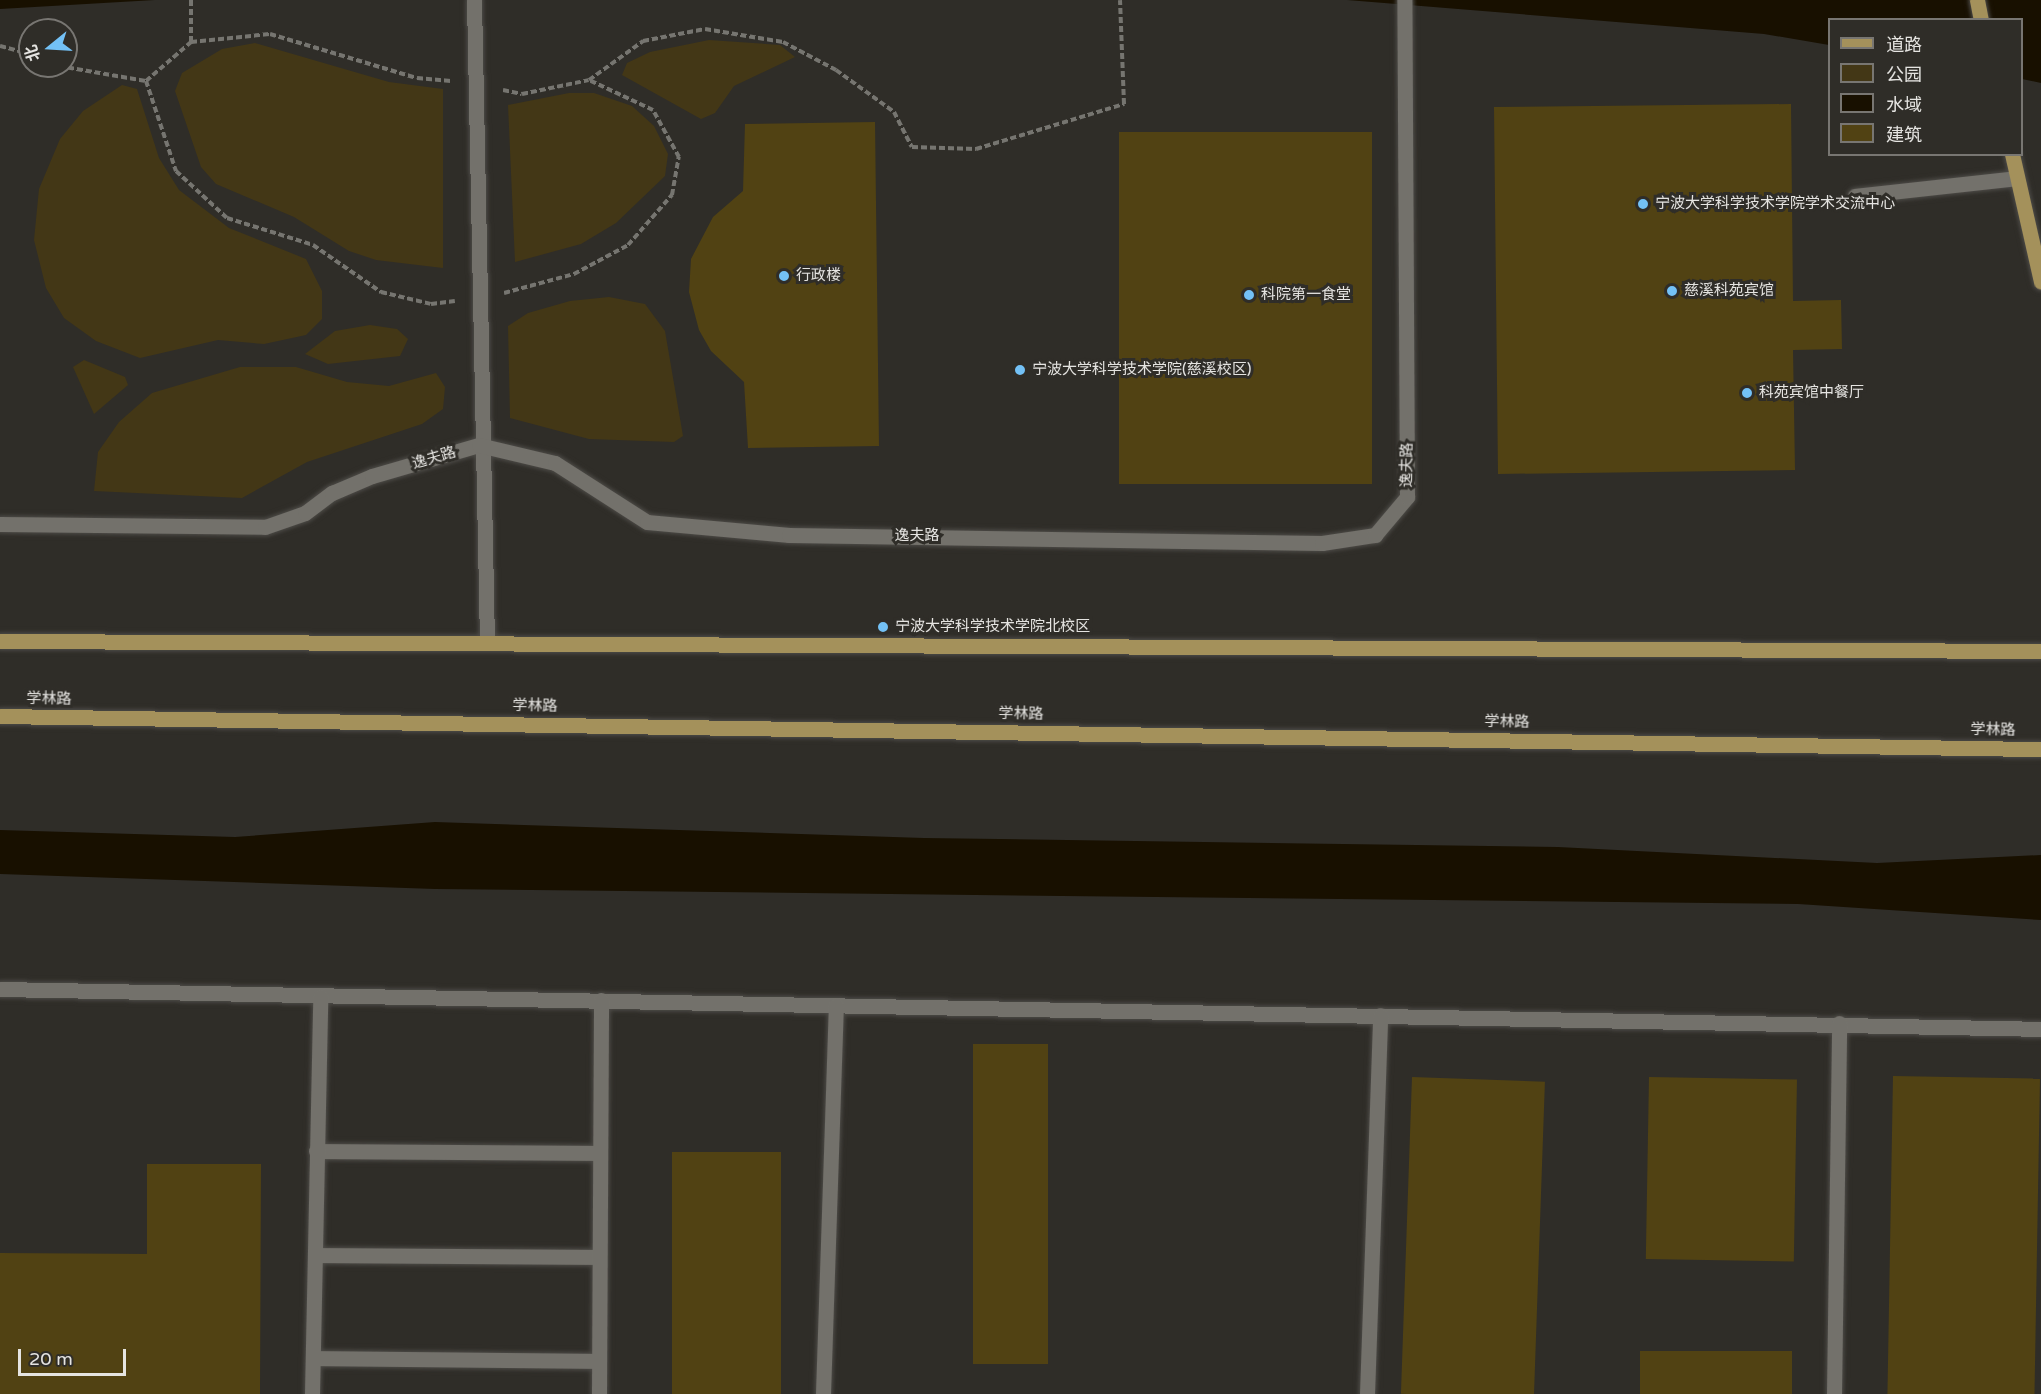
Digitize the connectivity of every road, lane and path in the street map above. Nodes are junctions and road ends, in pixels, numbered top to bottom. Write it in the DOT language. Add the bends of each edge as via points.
graph roads {
  1 [pos="191,0"];
  2 [pos="474,0"];
  3 [pos="1120,0"];
  4 [pos="1404,0"];
  5 [pos="1977,0"];
  6 [pos="1981,18"];
  7 [pos="191,42"];
  8 [pos="0,46"];
  9 [pos="18,51"];
  10 [pos="78,69"];
  11 [pos="589,80"];
  12 [pos="146,81"];
  13 [pos="474,83"];
  14 [pos="2012,156"];
  15 [pos="2017,178"];
  16 [pos="1855,196"];
  17 [pos="2041,282"];
  18 [pos="482,299"];
  19 [pos="479,446"];
  20 [pos="0,524"];
  21 [pos="0,641"];
  22 [pos="487,642"];
  23 [pos="2041,651"];
  24 [pos="0,716"];
  25 [pos="2041,749"];
  26 [pos="0,990"];
  27 [pos="320,996"];
  28 [pos="601,1000"];
  29 [pos="836,1005"];
  30 [pos="1380,1015"];
  31 [pos="1839,1023"];
  32 [pos="2041,1029"];
  33 [pos="316,1151"];
  34 [pos="600,1153"];
  35 [pos="315,1255"];
  36 [pos="599,1257"];
  37 [pos="313,1358"];
  38 [pos="599,1361"];
  39 [pos="312,1394"];
  40 [pos="599,1394"];
  41 [pos="823,1394"];
  42 [pos="1367,1394"];
  43 [pos="1834,1394"];
  1 -- 7 [label="path"];
  2 -- 13 [label="street"];
  3 -- 11 [label="path" via="1124,104 976,149 912,147 894,112 837,70 783,42 705,29 642,41"];
  4 -- 19 [label="street, 逸夫路" via="1407,497 1375,535 1322,543 789,535 647,522 555,463"];
  5 -- 6 [label="main road"];
  7 -- 12 [label="path"];
  7 -- 13 [label="path" via="270,34 417,78"];
  8 -- 9 [label="path"];
  10 -- 12 [label="path"];
  11 -- 13 [label="path" via="522,94"];
  11 -- 18 [label="path" via="653,110 679,157 672,195 628,245 574,274"];
  12 -- 18 [label="path" via="176,171 227,218 313,245 381,292 431,304"];
  13 -- 18 [label="street"];
  14 -- 15 [label="main road"];
  15 -- 16 [label="street"];
  15 -- 17 [label="main road"];
  18 -- 19 [label="street"];
  19 -- 20 [label="street, 逸夫路" via="372,476 332,493 305,513 265,527"];
  19 -- 22 [label="street"];
  21 -- 22 [label="main road"];
  22 -- 23 [label="main road"];
  24 -- 25 [label="main road, 学林路"];
  26 -- 27 [label="street"];
  27 -- 28 [label="street"];
  27 -- 33 [label="street"];
  28 -- 29 [label="street"];
  28 -- 34 [label="street"];
  29 -- 30 [label="street"];
  29 -- 41 [label="street"];
  30 -- 31 [label="street"];
  30 -- 42 [label="street"];
  31 -- 32 [label="street"];
  31 -- 43 [label="street"];
  33 -- 34 [label="street"];
  33 -- 35 [label="street"];
  34 -- 36 [label="street"];
  35 -- 36 [label="street"];
  35 -- 37 [label="street"];
  36 -- 38 [label="street"];
  37 -- 38 [label="street"];
  37 -- 39 [label="street"];
  38 -- 40 [label="street"];
}
